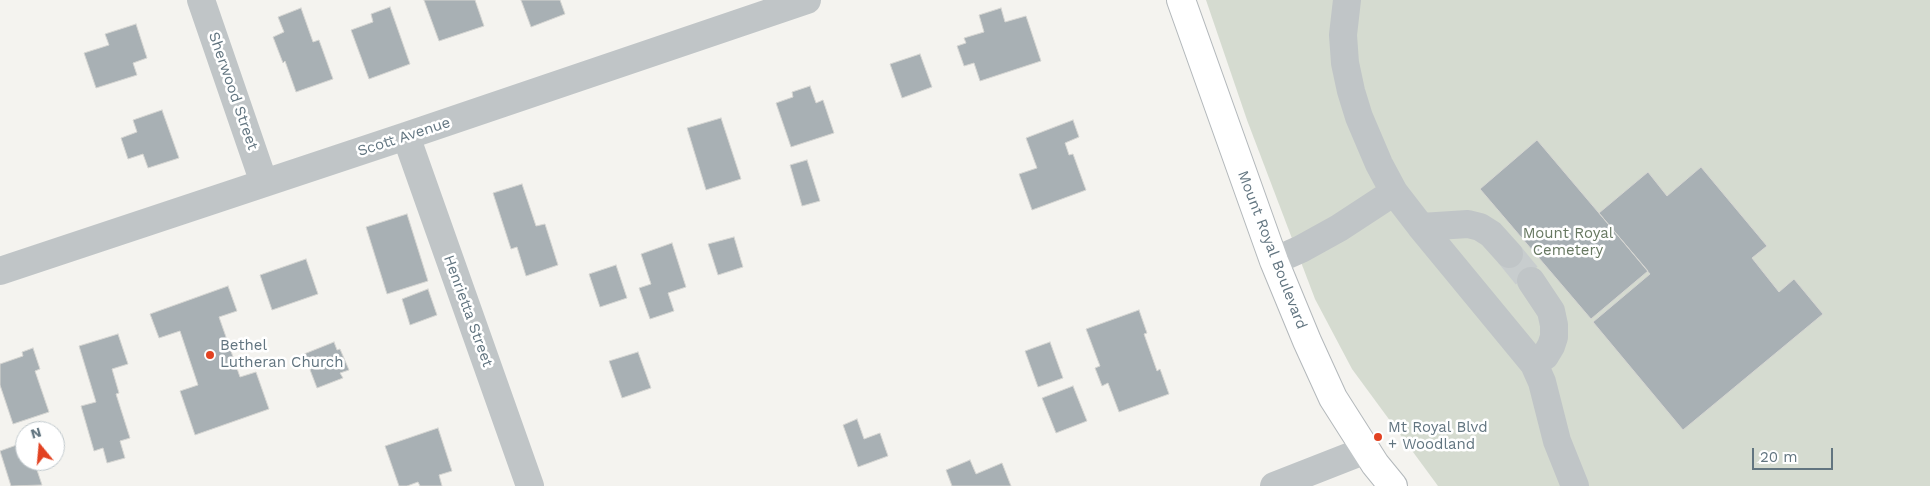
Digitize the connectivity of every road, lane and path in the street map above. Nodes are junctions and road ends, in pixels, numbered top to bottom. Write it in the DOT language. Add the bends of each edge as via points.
graph roads {
  1 [pos="201,0"];
  2 [pos="807,0"];
  3 [pos="1181,0"];
  4 [pos="1347,0"];
  5 [pos="406,136"];
  6 [pos="264,183"];
  7 [pos="1394,192"];
  8 [pos="1421,227"];
  9 [pos="1509,254"];
  10 [pos="1274,261"];
  11 [pos="0,271"];
  12 [pos="1531,281"];
  13 [pos="1534,364"];
  14 [pos="1366,450"];
  15 [pos="530,486"];
  16 [pos="1274,486"];
  17 [pos="1392,486"];
  18 [pos="1574,486"];
  1 -- 6 [label="street, Sherwood Street"];
  2 -- 5 [label="street, Scott Avenue"];
  3 -- 10 [label="main road, Mount Royal Boulevard"];
  4 -- 7 [label="street" via="1345,63 1351,91 1379,164"];
  5 -- 6 [label="street, Scott Avenue"];
  5 -- 15 [label="street, Henrietta Street"];
  6 -- 11 [label="street, Scott Avenue"];
  7 -- 8 [label="street"];
  7 -- 10 [label="street" via="1339,228"];
  8 -- 9 [label="street" via="1468,224 1480,227"];
  8 -- 13 [label="street"];
  10 -- 14 [label="main road, Mount Royal Boulevard" via="1332,398"];
  12 -- 13 [label="street" via="1551,311 1554,325 1554,337 1546,356"];
  13 -- 18 [label="street"];
  14 -- 16 [label="street"];
  14 -- 17 [label="main road, Mount Royal Boulevard"];
}
